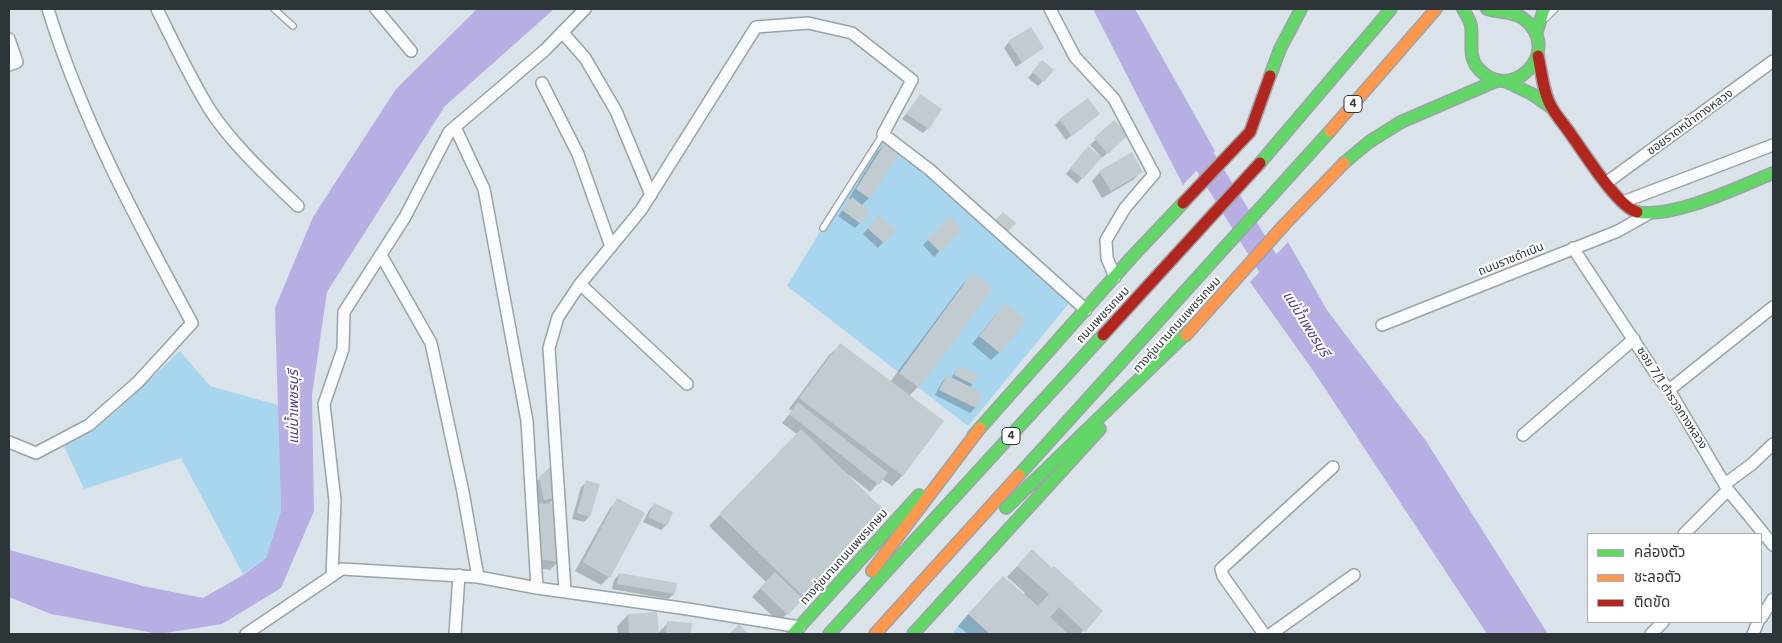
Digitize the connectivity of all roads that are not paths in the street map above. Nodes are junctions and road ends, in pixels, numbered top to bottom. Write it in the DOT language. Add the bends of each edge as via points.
graph roads {
  1 [pos="48,9"];
  2 [pos="157,9"];
  3 [pos="274,9"];
  4 [pos="376,9"];
  5 [pos="585,9"];
  6 [pos="1050,9"];
  7 [pos="1301,9"];
  8 [pos="1391,9"];
  9 [pos="1436,9"];
  10 [pos="1463,9"];
  11 [pos="1487,9"];
  12 [pos="1544,9"];
  13 [pos="1555,9"];
  14 [pos="293,26"];
  15 [pos="1538,29"];
  16 [pos="562,32"];
  17 [pos="9,39"];
  18 [pos="411,51"];
  19 [pos="1538,56"];
  20 [pos="1773,61"];
  21 [pos="9,65"];
  22 [pos="1501,81"];
  23 [pos="542,83"];
  24 [pos="1552,108"];
  25 [pos="455,127"];
  26 [pos="883,134"];
  27 [pos="1773,144"];
  28 [pos="1773,173"];
  29 [pos="1606,183"];
  30 [pos="651,195"];
  31 [pos="1623,202"];
  32 [pos="298,206"];
  33 [pos="1648,214"];
  34 [pos="823,228"];
  35 [pos="611,247"];
  36 [pos="1573,248"];
  37 [pos="381,255"];
  38 [pos="1115,277"];
  39 [pos="580,284"];
  40 [pos="1773,306"];
  41 [pos="1086,310"];
  42 [pos="1382,326"];
  43 [pos="1193,327"];
  44 [pos="1634,339"];
  45 [pos="687,384"];
  46 [pos="1669,390"];
  47 [pos="980,428"];
  48 [pos="1523,435"];
  49 [pos="9,442"];
  50 [pos="1773,444"];
  51 [pos="1334,466"];
  52 [pos="1727,487"];
  53 [pos="1685,533"];
  54 [pos="1773,545"];
  55 [pos="459,575"];
  56 [pos="1354,575"];
  57 [pos="332,576"];
  58 [pos="478,577"];
  59 [pos="537,588"];
  60 [pos="565,591"];
  61 [pos="1773,599"];
  62 [pos="1762,616"];
  63 [pos="1662,623"];
  64 [pos="796,631"];
  65 [pos="876,632"];
  66 [pos="249,634"];
  67 [pos="455,634"];
  68 [pos="824,634"];
  69 [pos="829,634"];
  70 [pos="913,634"];
  71 [pos="1264,634"];
  72 [pos="1271,634"];
  73 [pos="1651,634"];
  1 -- 49 [label="street" via="61,53 88,120 138,224 192,323 138,382 89,425 36,453"];
  2 -- 32 [label="street" via="211,112 262,172"];
  3 -- 14 [label="lane"];
  4 -- 18 [label="street"];
  5 -- 16 [label="street"];
  6 -- 38 [label="street" via="1075,57 1114,99 1154,174 1125,208 1106,240 1107,258"];
  7 -- 38 [label="main road, ทางคู่ขนานถนนเพชรเกษม / 4" via="1280,49 1250,132"];
  8 -- 69 [label="main road, ถนนเพชรเกษม / 4" via="1266,156"];
  9 -- 65 [label="main road, 4" via="1284,183"];
  10 -- 22 [label="main road" via="1471,31 1472,58 1482,72"];
  11 -- 15 [label="main road" via="1511,13"];
  12 -- 15 [label="main road"];
  13 -- 15 [label="lane"];
  15 -- 19 [label="main road"];
  16 -- 25 [label="street"];
  16 -- 30 [label="street" via="584,58 616,111"];
  17 -- 21 [label="street" via="17,62"];
  19 -- 22 [label="main road, ทางคู่ขนานถนนเพชรเกษม" via="1527,74"];
  19 -- 24 [label="main road"];
  20 -- 29 [label="street, ซอยราดหน้าทางหลวง"];
  22 -- 24 [label="main road" via="1532,94"];
  22 -- 43 [label="main road, ทางคู่ขนานถนนเพชรเกษม" via="1428,109 1387,129 1350,158 1297,211"];
  23 -- 35 [label="street" via="578,154"];
  24 -- 29 [label="main road"];
  25 -- 37 [label="street" via="449,132 405,218"];
  25 -- 59 [label="street" via="484,189 527,421"];
  26 -- 30 [label="street" via="912,80 852,33 808,23 756,26"];
  26 -- 34 [label="lane"];
  26 -- 41 [label="street" via="930,170"];
  27 -- 31 [label="street"];
  28 -- 33 [label="main road, ถนนราชดำเนิน" via="1693,205"];
  29 -- 31 [label="main road"];
  30 -- 35 [label="street"];
  31 -- 33 [label="main road" via="1634,211"];
  33 -- 36 [label="street, ถนนราชดำเนิน" via="1618,231"];
  35 -- 39 [label="street"];
  36 -- 42 [label="street, ถนนราชดำเนิน"];
  36 -- 44 [label="street, ซอย 7/1 ตำรวจทางหลวง"];
  37 -- 57 [label="street" via="344,312 343,349 324,404 335,501"];
  37 -- 58 [label="street" via="431,344"];
  38 -- 41 [label="main road, ทางคู่ขนานถนนเพชรเกษม / 4"];
  39 -- 45 [label="street"];
  39 -- 60 [label="street" via="558,318 549,348"];
  40 -- 46 [label="street"];
  41 -- 47 [label="main road, ทางคู่ขนานถนนเพชรเกษม / 4"];
  43 -- 65 [label="main road"];
  43 -- 70 [label="main road, ทางคู่ขนานถนนเพชรเกษม"];
  44 -- 46 [label="street, ซอย 7/1 ตำรวจทางหลวง"];
  44 -- 48 [label="street"];
  46 -- 52 [label="street, ซอย 7/1 ตำรวจทางหลวง"];
  47 -- 64 [label="main road, ทางคู่ขนานถนนเพชรเกษม / 4"];
  47 -- 68 [label="main road"];
  50 -- 52 [label="street"];
  51 -- 71 [label="street" via="1221,569"];
  52 -- 53 [label="street"];
  52 -- 54 [label="street, ซอย 7/1 ตำรวจทางหลวง"];
  55 -- 57 [label="street" via="342,569"];
  55 -- 58 [label="street"];
  55 -- 67 [label="street"];
  56 -- 72 [label="street"];
  57 -- 66 [label="street"];
  58 -- 59 [label="street"];
  59 -- 60 [label="street"];
  60 -- 64 [label="street" via="681,608"];
  61 -- 62 [label="street"];
  63 -- 73 [label="street"];
}
